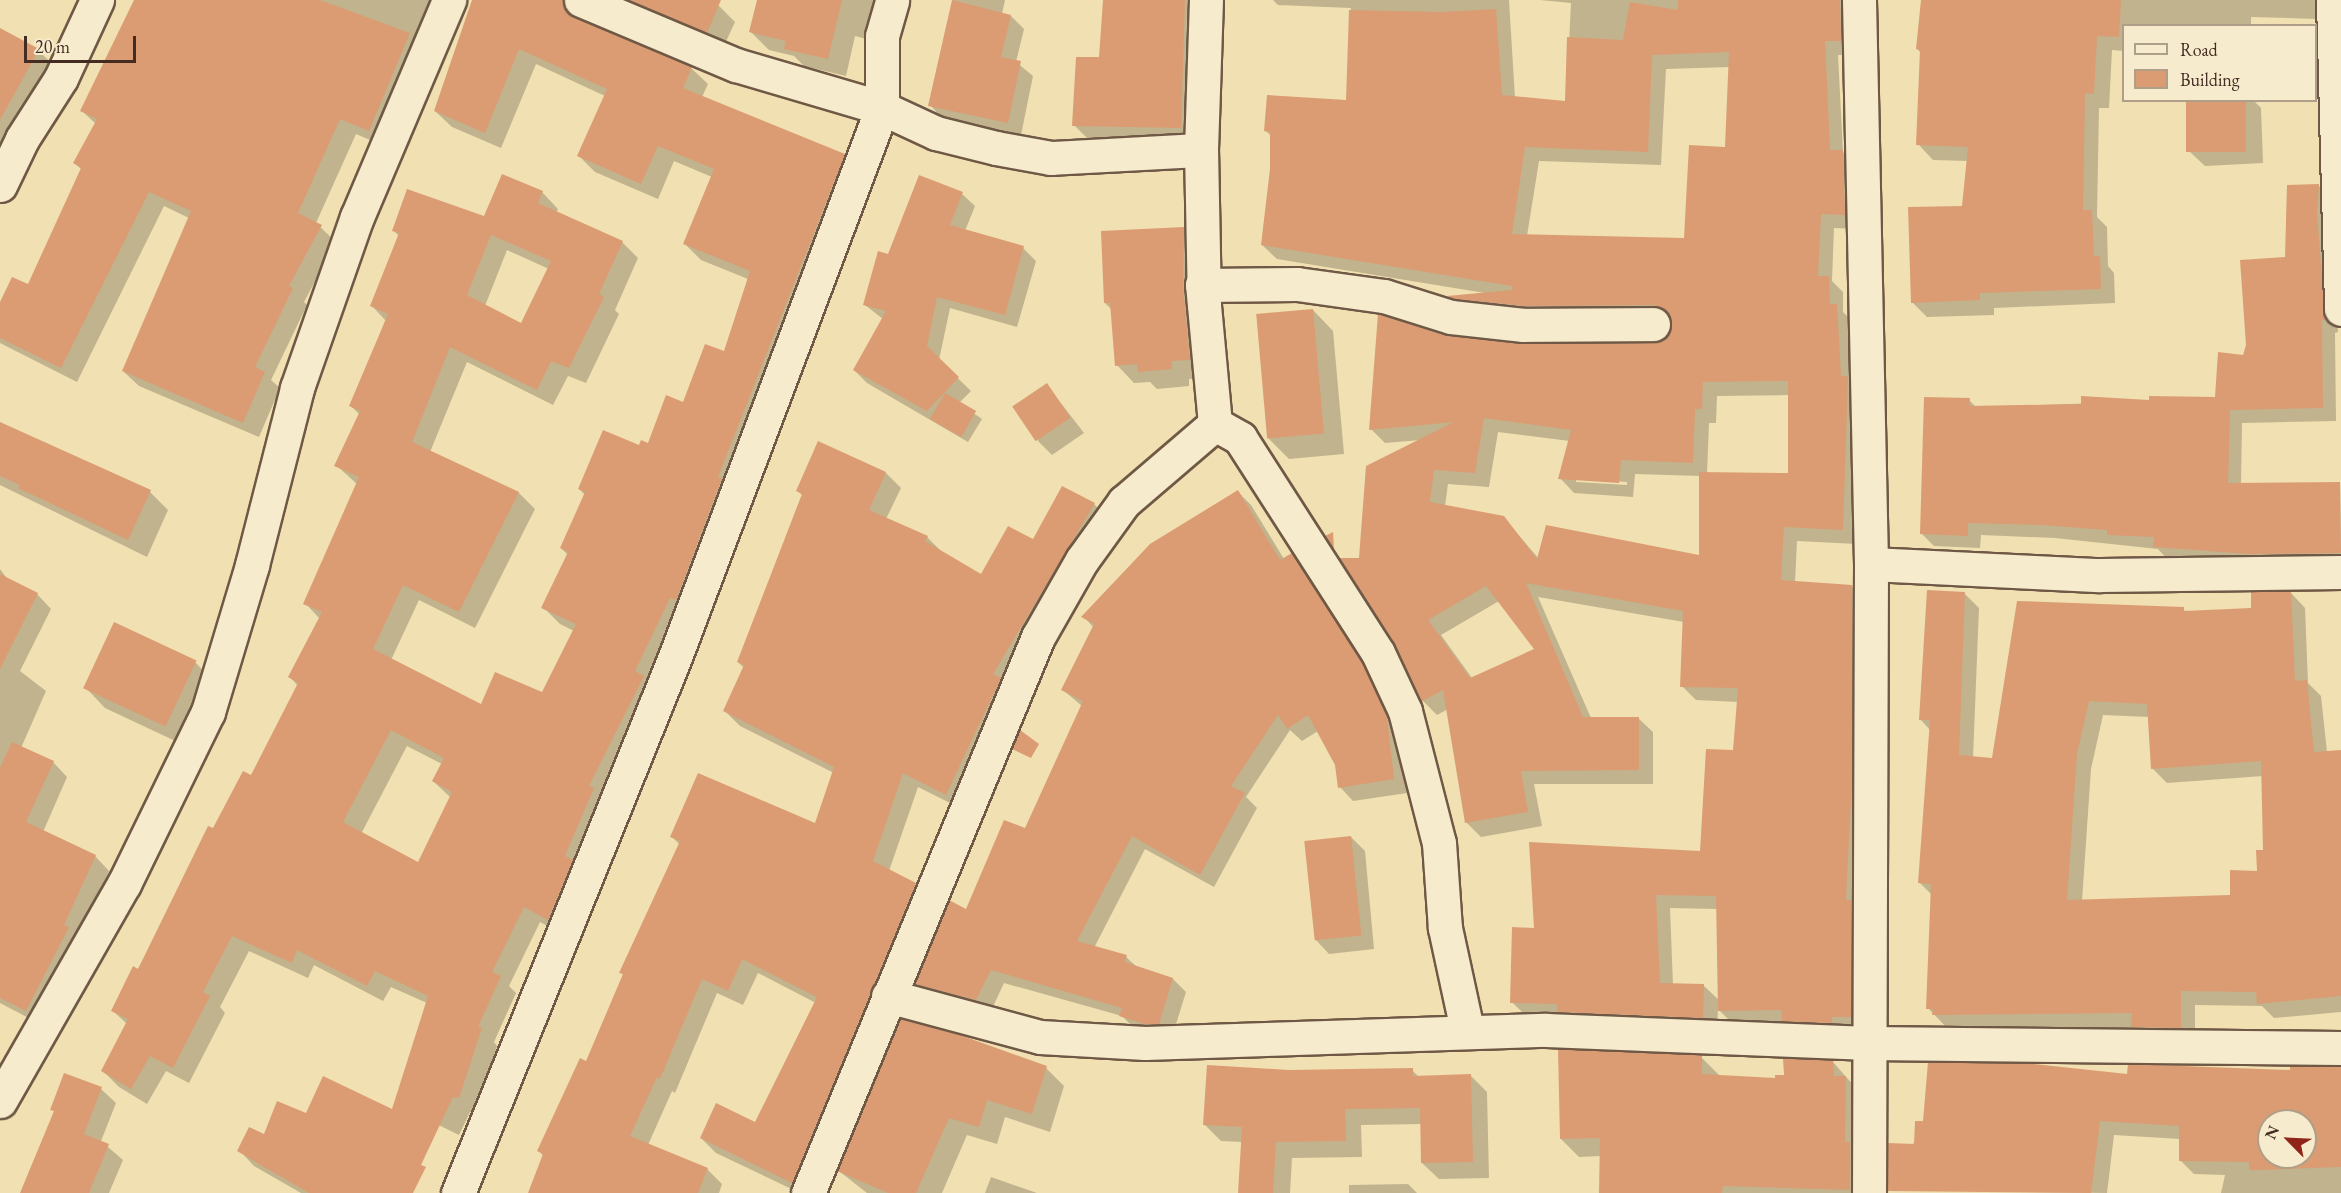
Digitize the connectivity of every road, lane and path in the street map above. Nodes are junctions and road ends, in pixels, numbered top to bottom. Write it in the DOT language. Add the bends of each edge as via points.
graph roads {
  1 [pos="97,0"];
  2 [pos="449,0"];
  3 [pos="581,0"];
  4 [pos="892,0"];
  5 [pos="1206,0"];
  6 [pos="1859,0"];
  7 [pos="2333,0"];
  8 [pos="882,108"];
  9 [pos="1201,150"];
  10 [pos="0,185"];
  11 [pos="1202,285"];
  12 [pos="2341,309"];
  13 [pos="1653,324"];
  14 [pos="1214,418"];
  15 [pos="1871,564"];
  16 [pos="2341,572"];
  17 [pos="888,996"];
  18 [pos="1467,1030"];
  19 [pos="1869,1043"];
  20 [pos="2341,1048"];
  21 [pos="3,1086"];
  22 [pos="458,1193"];
  23 [pos="808,1193"];
  24 [pos="1869,1193"];
  1 -- 10 [label="street" via="61,78 21,139"];
  2 -- 21 [label="street" via="357,217 297,388 252,565 208,712 124,884"];
  3 -- 8 [label="street" via="736,65"];
  4 -- 8 [label="street" via="882,36"];
  5 -- 9 [label="street"];
  6 -- 15 [label="street"];
  7 -- 12 [label="street"];
  8 -- 9 [label="street" via="936,133 1050,158"];
  8 -- 22 [label="street" via="675,657"];
  9 -- 11 [label="street"];
  11 -- 13 [label="street" via="1308,285 1384,296 1451,317 1524,325"];
  11 -- 14 [label="street"];
  14 -- 17 [label="street" via="1124,502 1082,560 1038,637"];
  14 -- 18 [label="street" via="1240,438 1378,653 1406,711 1438,843 1445,928"];
  15 -- 16 [label="street" via="2100,575"];
  15 -- 19 [label="street"];
  17 -- 18 [label="street" via="1040,1037 1145,1043 1338,1039"];
  17 -- 23 [label="street"];
  18 -- 19 [label="street" via="1666,1032"];
  19 -- 20 [label="street"];
  19 -- 24 [label="street"];
}
